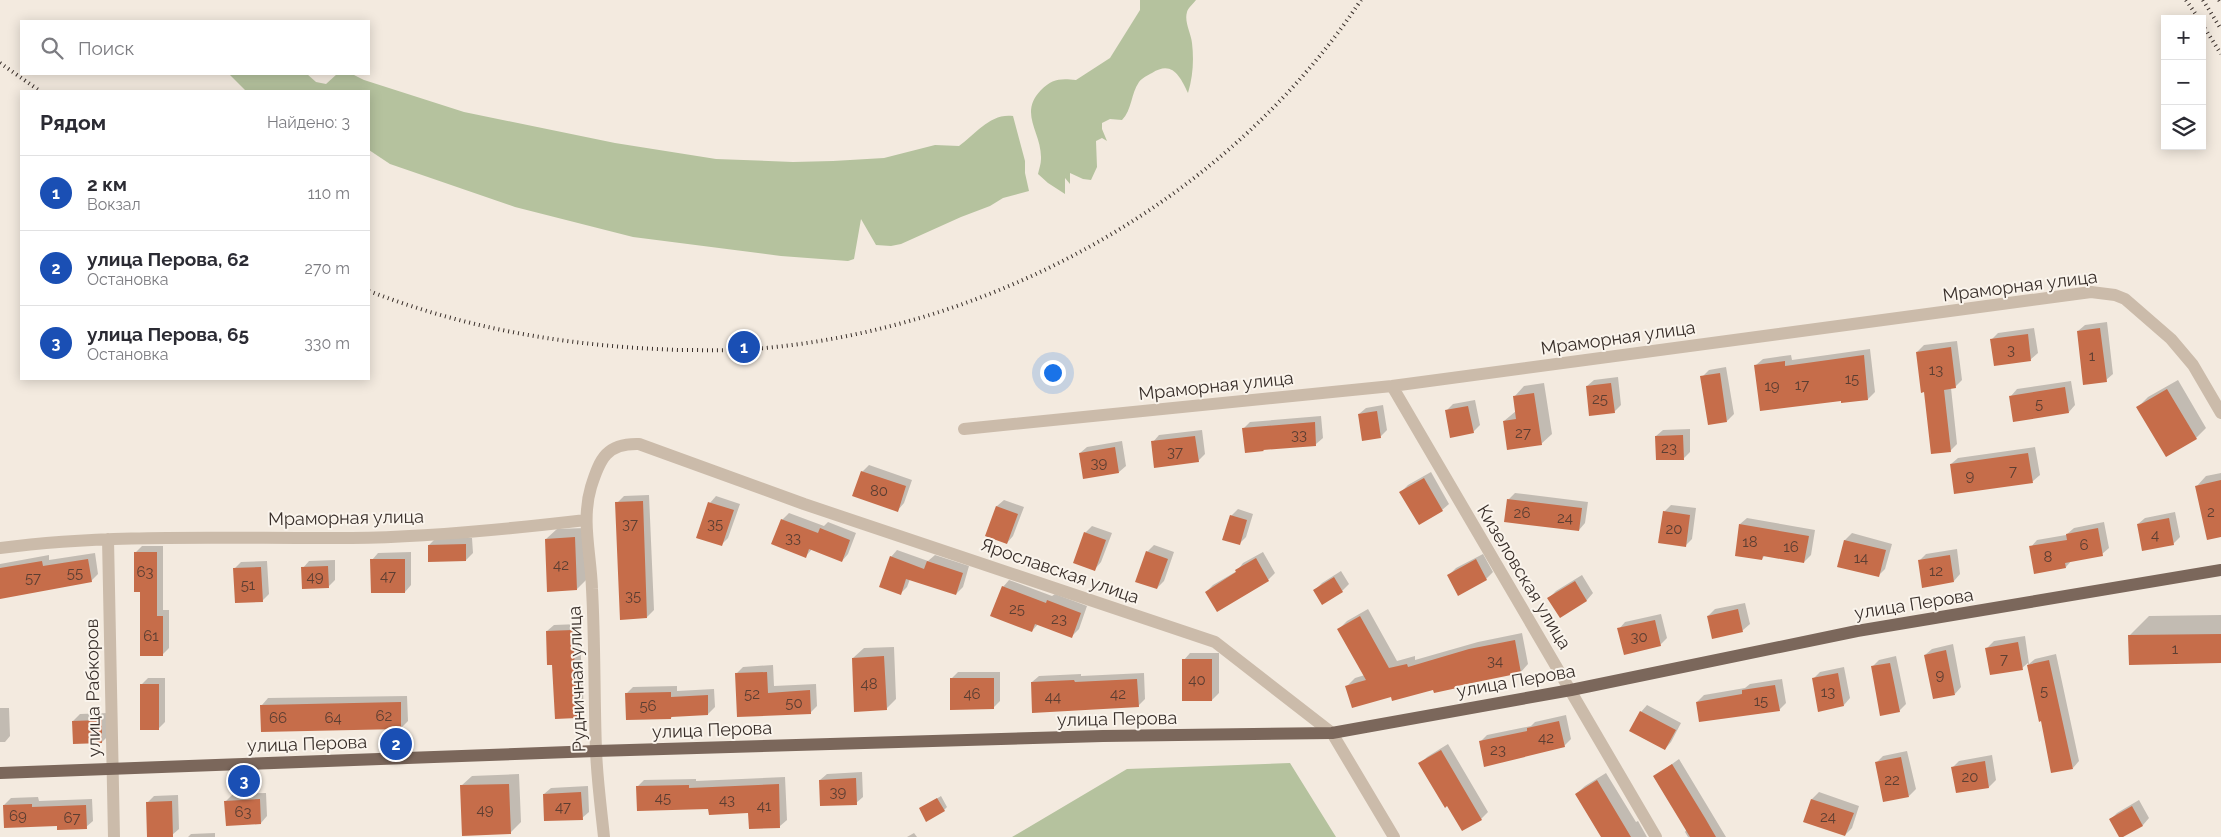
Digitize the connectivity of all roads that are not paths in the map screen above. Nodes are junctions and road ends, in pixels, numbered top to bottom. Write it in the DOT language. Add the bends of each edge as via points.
graph roads {
  1 [pos="1392,386"];
  2 [pos="2221,413"];
  3 [pos="964,428"];
  4 [pos="586,520"];
  5 [pos="108,538"];
  6 [pos="0,548"];
  7 [pos="2221,570"];
  8 [pos="1570,690"];
  9 [pos="1332,733"];
  10 [pos="596,751"];
  11 [pos="112,768"];
  12 [pos="0,773"];
  13 [pos="114,837"];
  14 [pos="604,837"];
  15 [pos="1394,837"];
  16 [pos="1656,837"];
  1 -- 2 [label="street, Мраморная улица" via="2097,292 2125,299 2171,339 2193,365"];
  1 -- 3 [label="street, Мраморная улица"];
  1 -- 8 [label="street, Кизеловская улица"];
  4 -- 5 [label="street, Мраморная улица" via="492,530 354,538"];
  4 -- 9 [label="street, Ярославская улица" via="591,489 606,455 615,446 639,444 804,504 1215,642"];
  4 -- 10 [label="street, Рудничная улица" via="592,589"];
  5 -- 6 [label="street, Мраморная улица"];
  5 -- 11 [label="street, улица Рабкоров"];
  7 -- 8 [label="main road, улица Перова" via="1857,632"];
  8 -- 9 [label="main road, улица Перова"];
  8 -- 16 [label="street, Кизеловская улица"];
  9 -- 10 [label="main road, улица Перова" via="1093,736"];
  9 -- 15 [label="street, Ярославская улица"];
  10 -- 11 [label="main road, улица Перова"];
  10 -- 14 [label="street, Рудничная улица"];
  11 -- 12 [label="main road, улица Перова"];
  11 -- 13 [label="street, улица Рабкоров"];
}
